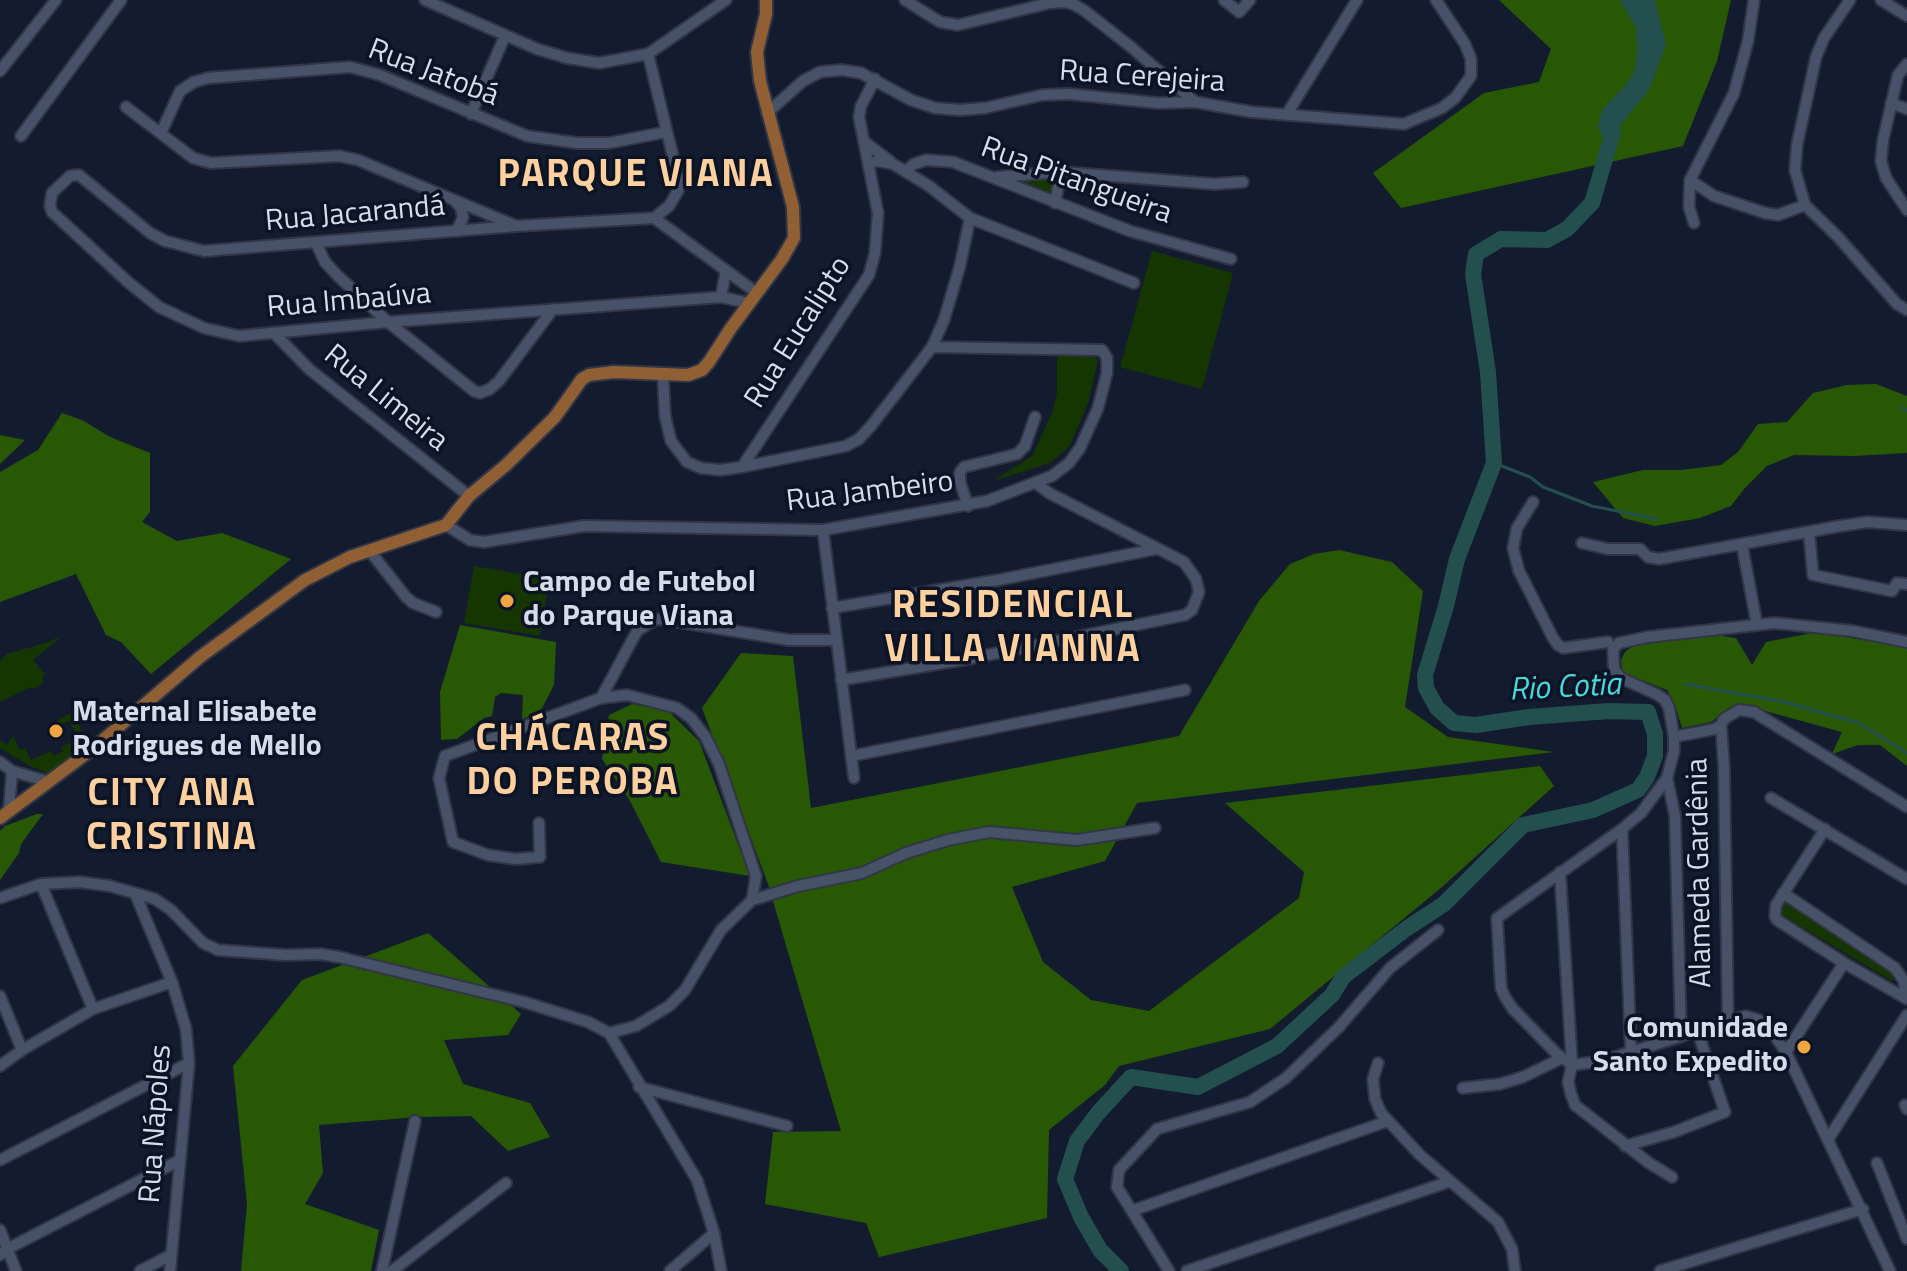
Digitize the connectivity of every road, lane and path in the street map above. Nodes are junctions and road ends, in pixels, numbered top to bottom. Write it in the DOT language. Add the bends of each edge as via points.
graph roads {
  1 [pos="56,0"];
  2 [pos="121,0"];
  3 [pos="425,0"];
  4 [pos="726,0"];
  5 [pos="766,0"];
  6 [pos="777,0"];
  7 [pos="905,0"];
  8 [pos="1224,0"];
  9 [pos="1250,0"];
  10 [pos="1357,0"];
  11 [pos="1436,0"];
  12 [pos="1754,0"];
  13 [pos="1850,0"];
  14 [pos="1881,0"];
  15 [pos="766,14"];
  16 [pos="1907,16"];
  17 [pos="505,36"];
  18 [pos="648,54"];
  19 [pos="1907,64"];
  20 [pos="0,71"];
  21 [pos="875,79"];
  22 [pos="1195,102"];
  23 [pos="1891,103"];
  24 [pos="126,107"];
  25 [pos="1907,109"];
  26 [pos="767,113"];
  27 [pos="471,114"];
  28 [pos="1287,114"];
  29 [pos="666,132"];
  30 [pos="161,133"];
  31 [pos="21,136"];
  32 [pos="865,142"];
  33 [pos="870,163"];
  34 [pos="893,164"];
  35 [pos="906,171"];
  36 [pos="1061,172"];
  37 [pos="991,177"];
  38 [pos="84,178"];
  39 [pos="1690,180"];
  40 [pos="1243,182"];
  41 [pos="453,200"];
  42 [pos="1055,203"];
  43 [pos="1805,205"];
  44 [pos="1907,210"];
  45 [pos="654,218"];
  46 [pos="970,218"];
  47 [pos="1694,223"];
  48 [pos="516,226"];
  49 [pos="457,231"];
  50 [pos="316,243"];
  51 [pos="1231,259"];
  52 [pos="726,270"];
  53 [pos="1134,283"];
  54 [pos="721,297"];
  55 [pos="753,298"];
  56 [pos="1902,307"];
  57 [pos="553,309"];
  58 [pos="388,322"];
  59 [pos="275,334"];
  60 [pos="932,347"];
  61 [pos="663,375"];
  62 [pos="1035,417"];
  63 [pos="742,467"];
  64 [pos="1037,484"];
  65 [pos="469,496"];
  66 [pos="1533,502"];
  67 [pos="968,506"];
  68 [pos="446,525"];
  69 [pos="1907,525"];
  70 [pos="823,530"];
  71 [pos="1809,532"];
  72 [pos="1582,543"];
  73 [pos="1742,545"];
  74 [pos="1156,549"];
  75 [pos="369,550"];
  76 [pos="1907,584"];
  77 [pos="832,608"];
  78 [pos="436,612"];
  79 [pos="1757,625"];
  80 [pos="836,640"];
  81 [pos="1608,642"];
  82 [pos="1907,642"];
  83 [pos="841,680"];
  84 [pos="1185,690"];
  85 [pos="601,698"];
  86 [pos="1721,725"];
  87 [pos="1674,737"];
  88 [pos="851,756"];
  89 [pos="0,762"];
  90 [pos="12,771"];
  91 [pos="854,778"];
  92 [pos="1667,778"];
  93 [pos="49,782"];
  94 [pos="1771,798"];
  95 [pos="1907,807"];
  96 [pos="4,814"];
  97 [pos="539,823"];
  98 [pos="1155,828"];
  99 [pos="1622,829"];
  100 [pos="1825,829"];
  101 [pos="1560,872"];
  102 [pos="1907,879"];
  103 [pos="41,884"];
  104 [pos="135,893"];
  105 [pos="1783,893"];
  106 [pos="0,898"];
  107 [pos="752,900"];
  108 [pos="1438,930"];
  109 [pos="1844,963"];
  110 [pos="172,982"];
  111 [pos="0,996"];
  112 [pos="1906,998"];
  113 [pos="93,1009"];
  114 [pos="1907,1015"];
  115 [pos="1728,1021"];
  116 [pos="1697,1030"];
  117 [pos="609,1033"];
  118 [pos="1681,1035"];
  119 [pos="22,1050"];
  120 [pos="1786,1052"];
  121 [pos="1631,1053"];
  122 [pos="1567,1061"];
  123 [pos="189,1063"];
  124 [pos="1378,1063"];
  125 [pos="0,1066"];
  126 [pos="639,1087"];
  127 [pos="1463,1088"];
  128 [pos="415,1121"];
  129 [pos="1388,1121"];
  130 [pos="787,1126"];
  131 [pos="1829,1138"];
  132 [pos="1625,1146"];
  133 [pos="0,1160"];
  134 [pos="180,1160"];
  135 [pos="1877,1163"];
  136 [pos="1672,1177"];
  137 [pos="1448,1182"];
  138 [pos="506,1183"];
  139 [pos="1863,1209"];
  140 [pos="1134,1210"];
  141 [pos="1905,1223"];
  142 [pos="0,1230"];
  143 [pos="714,1233"];
  144 [pos="1907,1239"];
  145 [pos="4,1252"];
  146 [pos="171,1255"];
  147 [pos="16,1271"];
  148 [pos="140,1271"];
  149 [pos="170,1271"];
  150 [pos="382,1271"];
  151 [pos="392,1271"];
  152 [pos="670,1271"];
  153 [pos="721,1271"];
  154 [pos="1169,1271"];
  155 [pos="1187,1271"];
  156 [pos="1515,1271"];
  157 [pos="1660,1271"];
  158 [pos="1890,1271"];
  1 -- 20 [label="street"];
  2 -- 31 [label="street"];
  3 -- 17 [label="street"];
  4 -- 18 [label="street"];
  5 -- 15 [label="main road"];
  6 -- 15 [label="main road"];
  7 -- 22 [label="street" via="940,22 958,25 1050,3 1073,4"];
  8 -- 9 [label="street" via="1239,12"];
  10 -- 28 [label="street"];
  11 -- 28 [label="street, Rua Cerejeira" via="1471,59 1471,76 1442,108 1404,124"];
  12 -- 39 [label="street" via="1734,93"];
  13 -- 43 [label="street" via="1824,38 1808,89 1795,170"];
  14 -- 16 [label="street"];
  15 -- 26 [label="main road" via="757,52"];
  17 -- 18 [label="street" via="590,62"];
  17 -- 27 [label="street"];
  18 -- 29 [label="street"];
  19 -- 23 [label="street" via="1898,75"];
  21 -- 22 [label="street, Rua Cerejeira" via="911,100 960,110 1069,94"];
  21 -- 26 [label="street, Rua Cerejeira" via="842,70 820,72"];
  21 -- 32 [label="street, Rua Eucalipto" via="859,117"];
  22 -- 28 [label="street, Rua Cerejeira"];
  23 -- 25 [label="street"];
  23 -- 44 [label="street" via="1881,161"];
  24 -- 30 [label="street"];
  26 -- 55 [label="main road" via="795,222 790,247"];
  27 -- 29 [label="street, Rua Jatobá" via="527,136 577,143 620,142"];
  27 -- 30 [label="street, Rua Jatobá" via="380,75 350,67 313,68 194,82 180,91"];
  29 -- 45 [label="street" via="678,191"];
  30 -- 41 [label="street" via="193,158 211,163 339,156"];
  32 -- 33 [label="street, Rua Eucalipto"];
  32 -- 34 [label="street"];
  33 -- 34 [label="street"];
  33 -- 63 [label="street, Rua Eucalipto" via="878,235 869,275"];
  34 -- 35 [label="street"];
  35 -- 37 [label="street, Rua Pitangueira" via="914,164 940,160"];
  35 -- 46 [label="street"];
  36 -- 37 [label="street"];
  36 -- 40 [label="street"];
  36 -- 42 [label="street"];
  37 -- 42 [label="street, Rua Pitangueira"];
  38 -- 50 [label="street, Rua Jacarandá" via="150,233 186,248"];
  38 -- 59 [label="street, Rua Imbaúva" via="70,176 52,193 52,212 128,282 159,307 204,328 239,336"];
  39 -- 43 [label="street" via="1714,196 1765,213 1778,215"];
  39 -- 47 [label="street"];
  41 -- 48 [label="street"];
  41 -- 49 [label="street" via="463,217"];
  42 -- 51 [label="street, Rua Pitangueira"];
  43 -- 56 [label="street"];
  45 -- 48 [label="street, Rua Jacarandá"];
  45 -- 52 [label="street"];
  46 -- 53 [label="street"];
  46 -- 60 [label="street"];
  48 -- 49 [label="street, Rua Jacarandá"];
  49 -- 50 [label="street, Rua Jacarandá"];
  50 -- 58 [label="street" via="325,262"];
  52 -- 54 [label="street"];
  52 -- 55 [label="street"];
  54 -- 55 [label="street, Rua Imbaúva"];
  54 -- 57 [label="street, Rua Imbaúva"];
  55 -- 61 [label="main road" via="702,370"];
  57 -- 58 [label="street, Rua Imbaúva"];
  57 -- 58 [label="street" via="499,381 480,393"];
  58 -- 59 [label="street, Rua Imbaúva"];
  59 -- 65 [label="street, Rua Limeira" via="309,369"];
  60 -- 63 [label="street" via="859,439 830,451"];
  60 -- 64 [label="street, Rua Jambeiro" via="1096,348 1106,353 1103,392 1080,448 1069,463"];
  61 -- 63 [label="street" via="667,430 677,451 701,468"];
  61 -- 65 [label="main road" via="614,372 582,379 545,428"];
  62 -- 67 [label="street" via="1017,454 960,472"];
  64 -- 67 [label="street, Rua Jambeiro"];
  64 -- 74 [label="street"];
  65 -- 68 [label="main road"];
  66 -- 81 [label="street" via="1517,528 1513,548 1553,638 1563,648"];
  67 -- 70 [label="street, Rua Jambeiro"];
  68 -- 70 [label="street, Rua Jambeiro" via="484,542 584,526"];
  68 -- 75 [label="main road"];
  69 -- 71 [label="street" via="1868,522"];
  70 -- 77 [label="street"];
  71 -- 73 [label="street"];
  71 -- 76 [label="street" via="1813,575 1892,591 1896,584"];
  72 -- 73 [label="street" via="1640,549 1659,559"];
  73 -- 79 [label="street"];
  74 -- 77 [label="street"];
  74 -- 83 [label="street" via="1184,562 1196,579 1197,603 1185,615"];
  75 -- 78 [label="street" via="406,597"];
  75 -- 93 [label="main road" via="324,568 269,603"];
  77 -- 80 [label="street"];
  79 -- 82 [label="street" via="1828,627"];
  79 -- 87 [label="street" via="1647,637 1613,649 1614,669 1621,678 1665,700"];
  80 -- 83 [label="street"];
  80 -- 85 [label="street" via="789,640 654,620 637,631"];
  83 -- 88 [label="street"];
  84 -- 88 [label="street"];
  85 -- 97 [label="street" via="452,752 442,763 439,778 450,835 459,846 515,859 540,857"];
  85 -- 107 [label="street" via="627,695 677,708 705,736 756,876"];
  86 -- 87 [label="street"];
  86 -- 95 [label="street" via="1730,713 1754,712"];
  86 -- 115 [label="street, Alameda Gardênia"];
  87 -- 92 [label="street"];
  88 -- 91 [label="street"];
  89 -- 90 [label="street"];
  90 -- 93 [label="street"];
  90 -- 96 [label="street"];
  92 -- 99 [label="street"];
  92 -- 118 [label="street" via="1675,816"];
  93 -- 96 [label="main road"];
  94 -- 100 [label="street"];
  98 -- 107 [label="street" via="1077,840 989,832 906,853 862,873"];
  99 -- 101 [label="street"];
  99 -- 121 [label="street"];
  100 -- 102 [label="street"];
  100 -- 105 [label="street"];
  101 -- 122 [label="street"];
  101 -- 122 [label="street" via="1497,918 1505,997"];
  103 -- 104 [label="street" via="79,882"];
  103 -- 106 [label="street"];
  103 -- 113 [label="street"];
  104 -- 110 [label="street, Rua Nápoles"];
  104 -- 117 [label="street" via="155,899 218,950 339,957 524,1002"];
  105 -- 109 [label="street" via="1775,909 1777,920"];
  105 -- 112 [label="street" via="1895,968"];
  107 -- 117 [label="street" via="721,930 685,990 669,1006 636,1026"];
  108 -- 140 [label="street" via="1390,968 1286,1078 1250,1102 1157,1129 1119,1170 1117,1187"];
  109 -- 112 [label="street"];
  109 -- 120 [label="street"];
  110 -- 113 [label="street"];
  110 -- 123 [label="street, Rua Nápoles" via="186,1029"];
  111 -- 119 [label="street"];
  113 -- 119 [label="street"];
  114 -- 131 [label="street"];
  115 -- 116 [label="street"];
  115 -- 120 [label="street" via="1760,1018"];
  116 -- 118 [label="street"];
  116 -- 132 [label="street" via="1725,1112"];
  117 -- 126 [label="street"];
  118 -- 121 [label="street"];
  119 -- 125 [label="street"];
  120 -- 131 [label="street"];
  121 -- 122 [label="street" via="1602,1061"];
  122 -- 127 [label="street" via="1500,1084"];
  122 -- 132 [label="street" via="1575,1105"];
  123 -- 133 [label="street"];
  123 -- 134 [label="street, Rua Nápoles"];
  124 -- 129 [label="street" via="1375,1099"];
  126 -- 130 [label="street"];
  126 -- 143 [label="street" via="697,1180"];
  128 -- 150 [label="street"];
  129 -- 137 [label="street"];
  129 -- 140 [label="street"];
  131 -- 139 [label="street"];
  132 -- 136 [label="street"];
  134 -- 145 [label="street"];
  134 -- 146 [label="street, Rua Nápoles"];
  135 -- 141 [label="street"];
  137 -- 155 [label="street"];
  137 -- 156 [label="street" via="1498,1222 1512,1249"];
  138 -- 151 [label="street"];
  139 -- 157 [label="street"];
  139 -- 158 [label="street"];
  140 -- 154 [label="street"];
  141 -- 144 [label="street"];
  142 -- 145 [label="street"];
  143 -- 152 [label="street"];
  143 -- 153 [label="street"];
  145 -- 147 [label="street"];
  146 -- 148 [label="street"];
  146 -- 149 [label="street, Rua Nápoles"];
}
